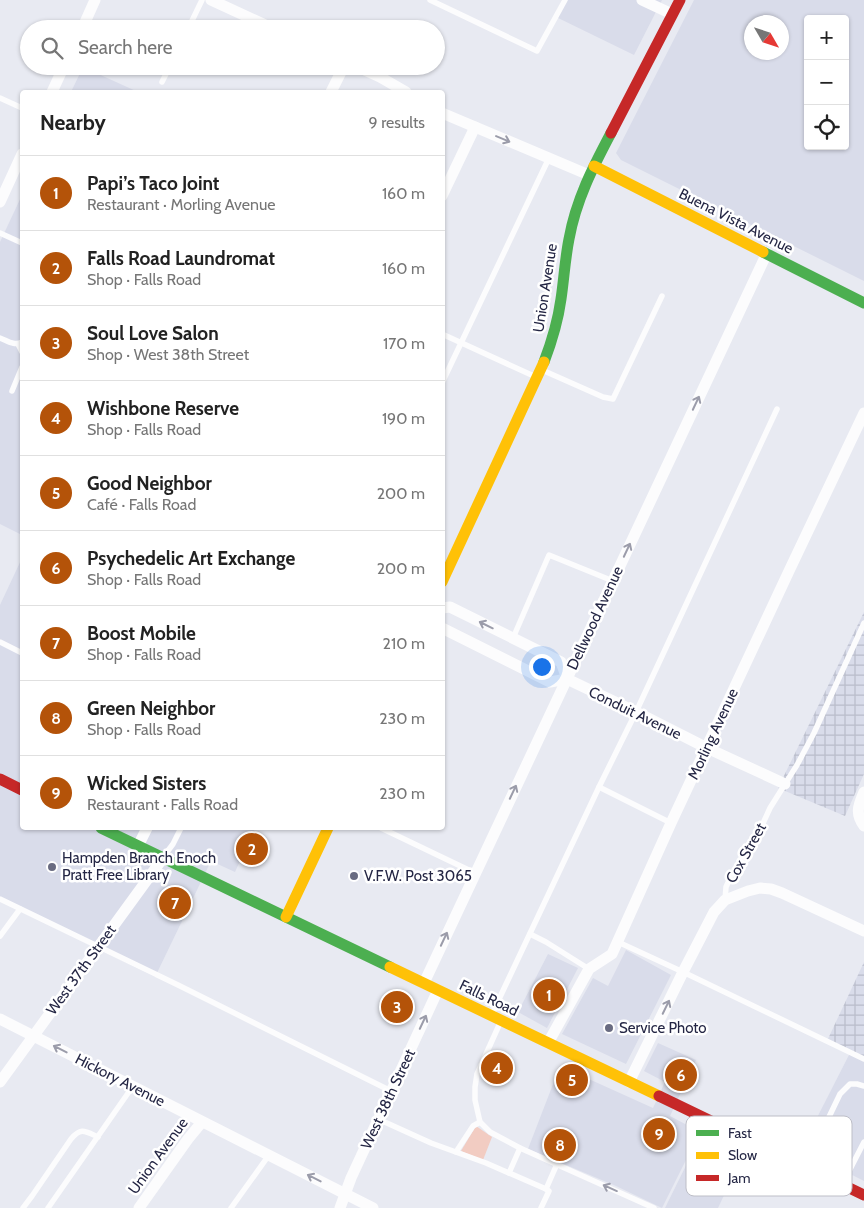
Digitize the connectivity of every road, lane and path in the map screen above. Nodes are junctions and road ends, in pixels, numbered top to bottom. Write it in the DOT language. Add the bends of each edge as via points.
graph roads {
  1 [pos="95,0"];
  2 [pos="202,0"];
  3 [pos="211,0"];
  4 [pos="430,0"];
  5 [pos="565,0"];
  6 [pos="642,0"];
  7 [pos="680,0"];
  8 [pos="672,14"];
  9 [pos="86,20"];
  10 [pos="192,20"];
  11 [pos="254,20"];
  12 [pos="60,75"];
  13 [pos="166,75"];
  14 [pos="340,75"];
  15 [pos="376,75"];
  16 [pos="162,82"];
  17 [pos="53,90"];
  18 [pos="332,90"];
  19 [pos="403,90"];
  20 [pos="0,98"];
  21 [pos="20,107"];
  22 [pos="445,114"];
  23 [pos="475,127"];
  24 [pos="20,158"];
  25 [pos="549,158"];
  26 [pos="592,170"];
  27 [pos="445,190"];
  28 [pos="0,202"];
  29 [pos="0,233"];
  30 [pos="20,242"];
  31 [pos="767,253"];
  32 [pos="662,296"];
  33 [pos="864,303"];
  34 [pos="445,335"];
  35 [pos="0,338"];
  36 [pos="20,343"];
  37 [pos="461,343"];
  38 [pos="20,372"];
  39 [pos="539,374"];
  40 [pos="445,378"];
  41 [pos="12,391"];
  42 [pos="777,409"];
  43 [pos="864,413"];
  44 [pos="445,576"];
  45 [pos="613,581"];
  46 [pos="445,608"];
  47 [pos="864,623"];
  48 [pos="445,630"];
  49 [pos="513,638"];
  50 [pos="0,642"];
  51 [pos="20,652"];
  52 [pos="566,679"];
  53 [pos="636,712"];
  54 [pos="706,748"];
  55 [pos="0,779"];
  56 [pos="786,784"];
  57 [pos="20,787"];
  58 [pos="599,787"];
  59 [pos="864,792"];
  60 [pos="671,823"];
  61 [pos="864,826"];
  62 [pos="105,830"];
  63 [pos="146,830"];
  64 [pos="180,830"];
  65 [pos="327,830"];
  66 [pos="385,830"];
  67 [pos="138,846"];
  68 [pos="163,858"];
  69 [pos="475,873"];
  70 [pos="0,899"];
  71 [pos="725,900"];
  72 [pos="20,908"];
  73 [pos="286,917"];
  74 [pos="864,931"];
  75 [pos="530,934"];
  76 [pos="0,936"];
  77 [pos="617,942"];
  78 [pos="98,947"];
  79 [pos="589,969"];
  80 [pos="682,972"];
  81 [pos="424,983"];
  82 [pos="438,990"];
  83 [pos="496,1018"];
  84 [pos="0,1019"];
  85 [pos="33,1036"];
  86 [pos="548,1043"];
  87 [pos="864,1059"];
  88 [pos="0,1082"];
  89 [pos="629,1082"];
  90 [pos="133,1086"];
  91 [pos="864,1086"];
  92 [pos="391,1091"];
  93 [pos="699,1116"];
  94 [pos="829,1116"];
  95 [pos="378,1119"];
  96 [pos="202,1122"];
  97 [pos="480,1122"];
  98 [pos="98,1137"];
  99 [pos="864,1142"];
  100 [pos="520,1148"];
  101 [pos="456,1152"];
  102 [pos="269,1155"];
  103 [pos="557,1164"];
  104 [pos="852,1165"];
  105 [pos="509,1173"];
  106 [pos="852,1189"];
  107 [pos="547,1190"];
  108 [pos="345,1194"];
  109 [pos="864,1195"];
  110 [pos="23,1208"];
  111 [pos="48,1208"];
  112 [pos="139,1208"];
  113 [pos="231,1208"];
  114 [pos="340,1208"];
  115 [pos="373,1208"];
  116 [pos="541,1208"];
  117 [pos="654,1208"];
  1 -- 9 [label="street"];
  2 -- 10 [label="lane"];
  3 -- 11 [label="street"];
  4 -- 5 [label="lane" via="537,51"];
  6 -- 8 [label="street"];
  7 -- 8 [label="street, Union Avenue"];
  8 -- 26 [label="street, Union Avenue"];
  12 -- 17 [label="street"];
  13 -- 16 [label="lane"];
  14 -- 18 [label="street"];
  15 -- 19 [label="street"];
  20 -- 21 [label="lane"];
  22 -- 23 [label="street, Buena Vista Avenue"];
  23 -- 25 [label="street, Buena Vista Avenue, one-way"];
  23 -- 27 [label="street"];
  24 -- 28 [label="street"];
  25 -- 26 [label="street, Buena Vista Avenue"];
  25 -- 37 [label="lane"];
  26 -- 31 [label="street, Buena Vista Avenue"];
  26 -- 39 [label="street, Union Avenue" via="569,238 560,309 554,336"];
  29 -- 30 [label="lane"];
  31 -- 33 [label="street, Buena Vista Avenue"];
  45 -- 31 [label="street, Dellwood Avenue, one-way"];
  32 -- 39 [label="lane" via="613,399"];
  34 -- 37 [label="lane"];
  35 -- 36 [label="lane"];
  37 -- 39 [label="lane"];
  37 -- 40 [label="lane"];
  38 -- 41 [label="lane"];
  39 -- 44 [label="street, Union Avenue"];
  42 -- 53 [label="lane"];
  43 -- 54 [label="street, Morling Avenue"];
  45 -- 49 [label="lane" via="549,555"];
  45 -- 52 [label="street, Dellwood Avenue"];
  49 -- 46 [label="street, one-way" via="450,607"];
  47 -- 56 [label="lane, Cox Street" via="814,733"];
  48 -- 52 [label="street, Conduit Avenue" via="550,682"];
  49 -- 52 [label="street" via="561,662"];
  50 -- 51 [label="lane"];
  52 -- 53 [label="street, Conduit Avenue"];
  69 -- 52 [label="street, Dellwood Avenue, one-way"];
  53 -- 54 [label="street, Conduit Avenue"];
  53 -- 58 [label="lane"];
  54 -- 56 [label="street, Conduit Avenue"];
  54 -- 60 [label="street, Morling Avenue"];
  55 -- 57 [label="street"];
  56 -- 71 [label="lane, Cox Street" via="770,808 754,843 732,874"];
  58 -- 60 [label="lane"];
  58 -- 75 [label="lane"];
  59 -- 61 [label="street" via="858,812"];
  60 -- 77 [label="street, Morling Avenue"];
  62 -- 67 [label="street, Falls Road"];
  63 -- 67 [label="street"];
  64 -- 68 [label="lane"];
  65 -- 73 [label="street"];
  66 -- 69 [label="lane"];
  67 -- 68 [label="street, Falls Road"];
  68 -- 73 [label="street, Falls Road"];
  68 -- 78 [label="street, West 37th Street"];
  81 -- 69 [label="street, Dellwood Avenue, one-way"];
  70 -- 72 [label="lane"];
  71 -- 74 [label="street" via="760,888 771,889"];
  71 -- 80 [label="street, Cox Street" via="714,912"];
  72 -- 76 [label="lane"];
  72 -- 78 [label="lane"];
  73 -- 81 [label="street, Falls Road"];
  75 -- 79 [label="lane"];
  75 -- 83 [label="lane"];
  77 -- 79 [label="street, Morling Avenue" via="612,954"];
  77 -- 80 [label="lane"];
  78 -- 85 [label="street, West 37th Street"];
  78 -- 92 [label="lane"];
  79 -- 86 [label="street, Morling Avenue"];
  80 -- 87 [label="lane"];
  89 -- 80 [label="street, Cox Street, one-way"];
  81 -- 82 [label="street, Falls Road"];
  82 -- 83 [label="street, Falls Road"];
  92 -- 82 [label="street, West 38th Street, one-way"];
  83 -- 86 [label="street, Falls Road"];
  83 -- 97 [label="lane" via="475,1087"];
  84 -- 85 [label="street, Hickory Avenue"];
  85 -- 88 [label="street, West 37th Street"];
  90 -- 85 [label="street, Hickory Avenue, one-way"];
  86 -- 89 [label="street, Falls Road"];
  89 -- 93 [label="street, Falls Road"];
  90 -- 96 [label="street, Hickory Avenue"];
  90 -- 98 [label="lane"];
  91 -- 94 [label="lane" via="850,1084 840,1094"];
  92 -- 95 [label="street, West 38th Street"];
  95 -- 101 [label="lane"];
  95 -- 108 [label="street, West 38th Street"];
  96 -- 102 [label="street, Hickory Avenue"];
  96 -- 112 [label="street, Union Avenue"];
  97 -- 100 [label="lane" via="490,1132"];
  97 -- 101 [label="lane"];
  98 -- 110 [label="lane" via="86,1131 76,1132"];
  98 -- 111 [label="lane"];
  99 -- 104 [label="lane"];
  100 -- 103 [label="lane"];
  100 -- 105 [label="lane"];
  101 -- 105 [label="lane"];
  108 -- 102 [label="street, Hickory Avenue, one-way"];
  102 -- 113 [label="lane"];
  103 -- 107 [label="lane"];
  117 -- 103 [label="lane, one-way"];
  105 -- 107 [label="lane"];
  106 -- 109 [label="street, Falls Road"];
  107 -- 116 [label="lane"];
  108 -- 114 [label="street, West 38th Street"];
  108 -- 115 [label="street, Hickory Avenue"];
}
